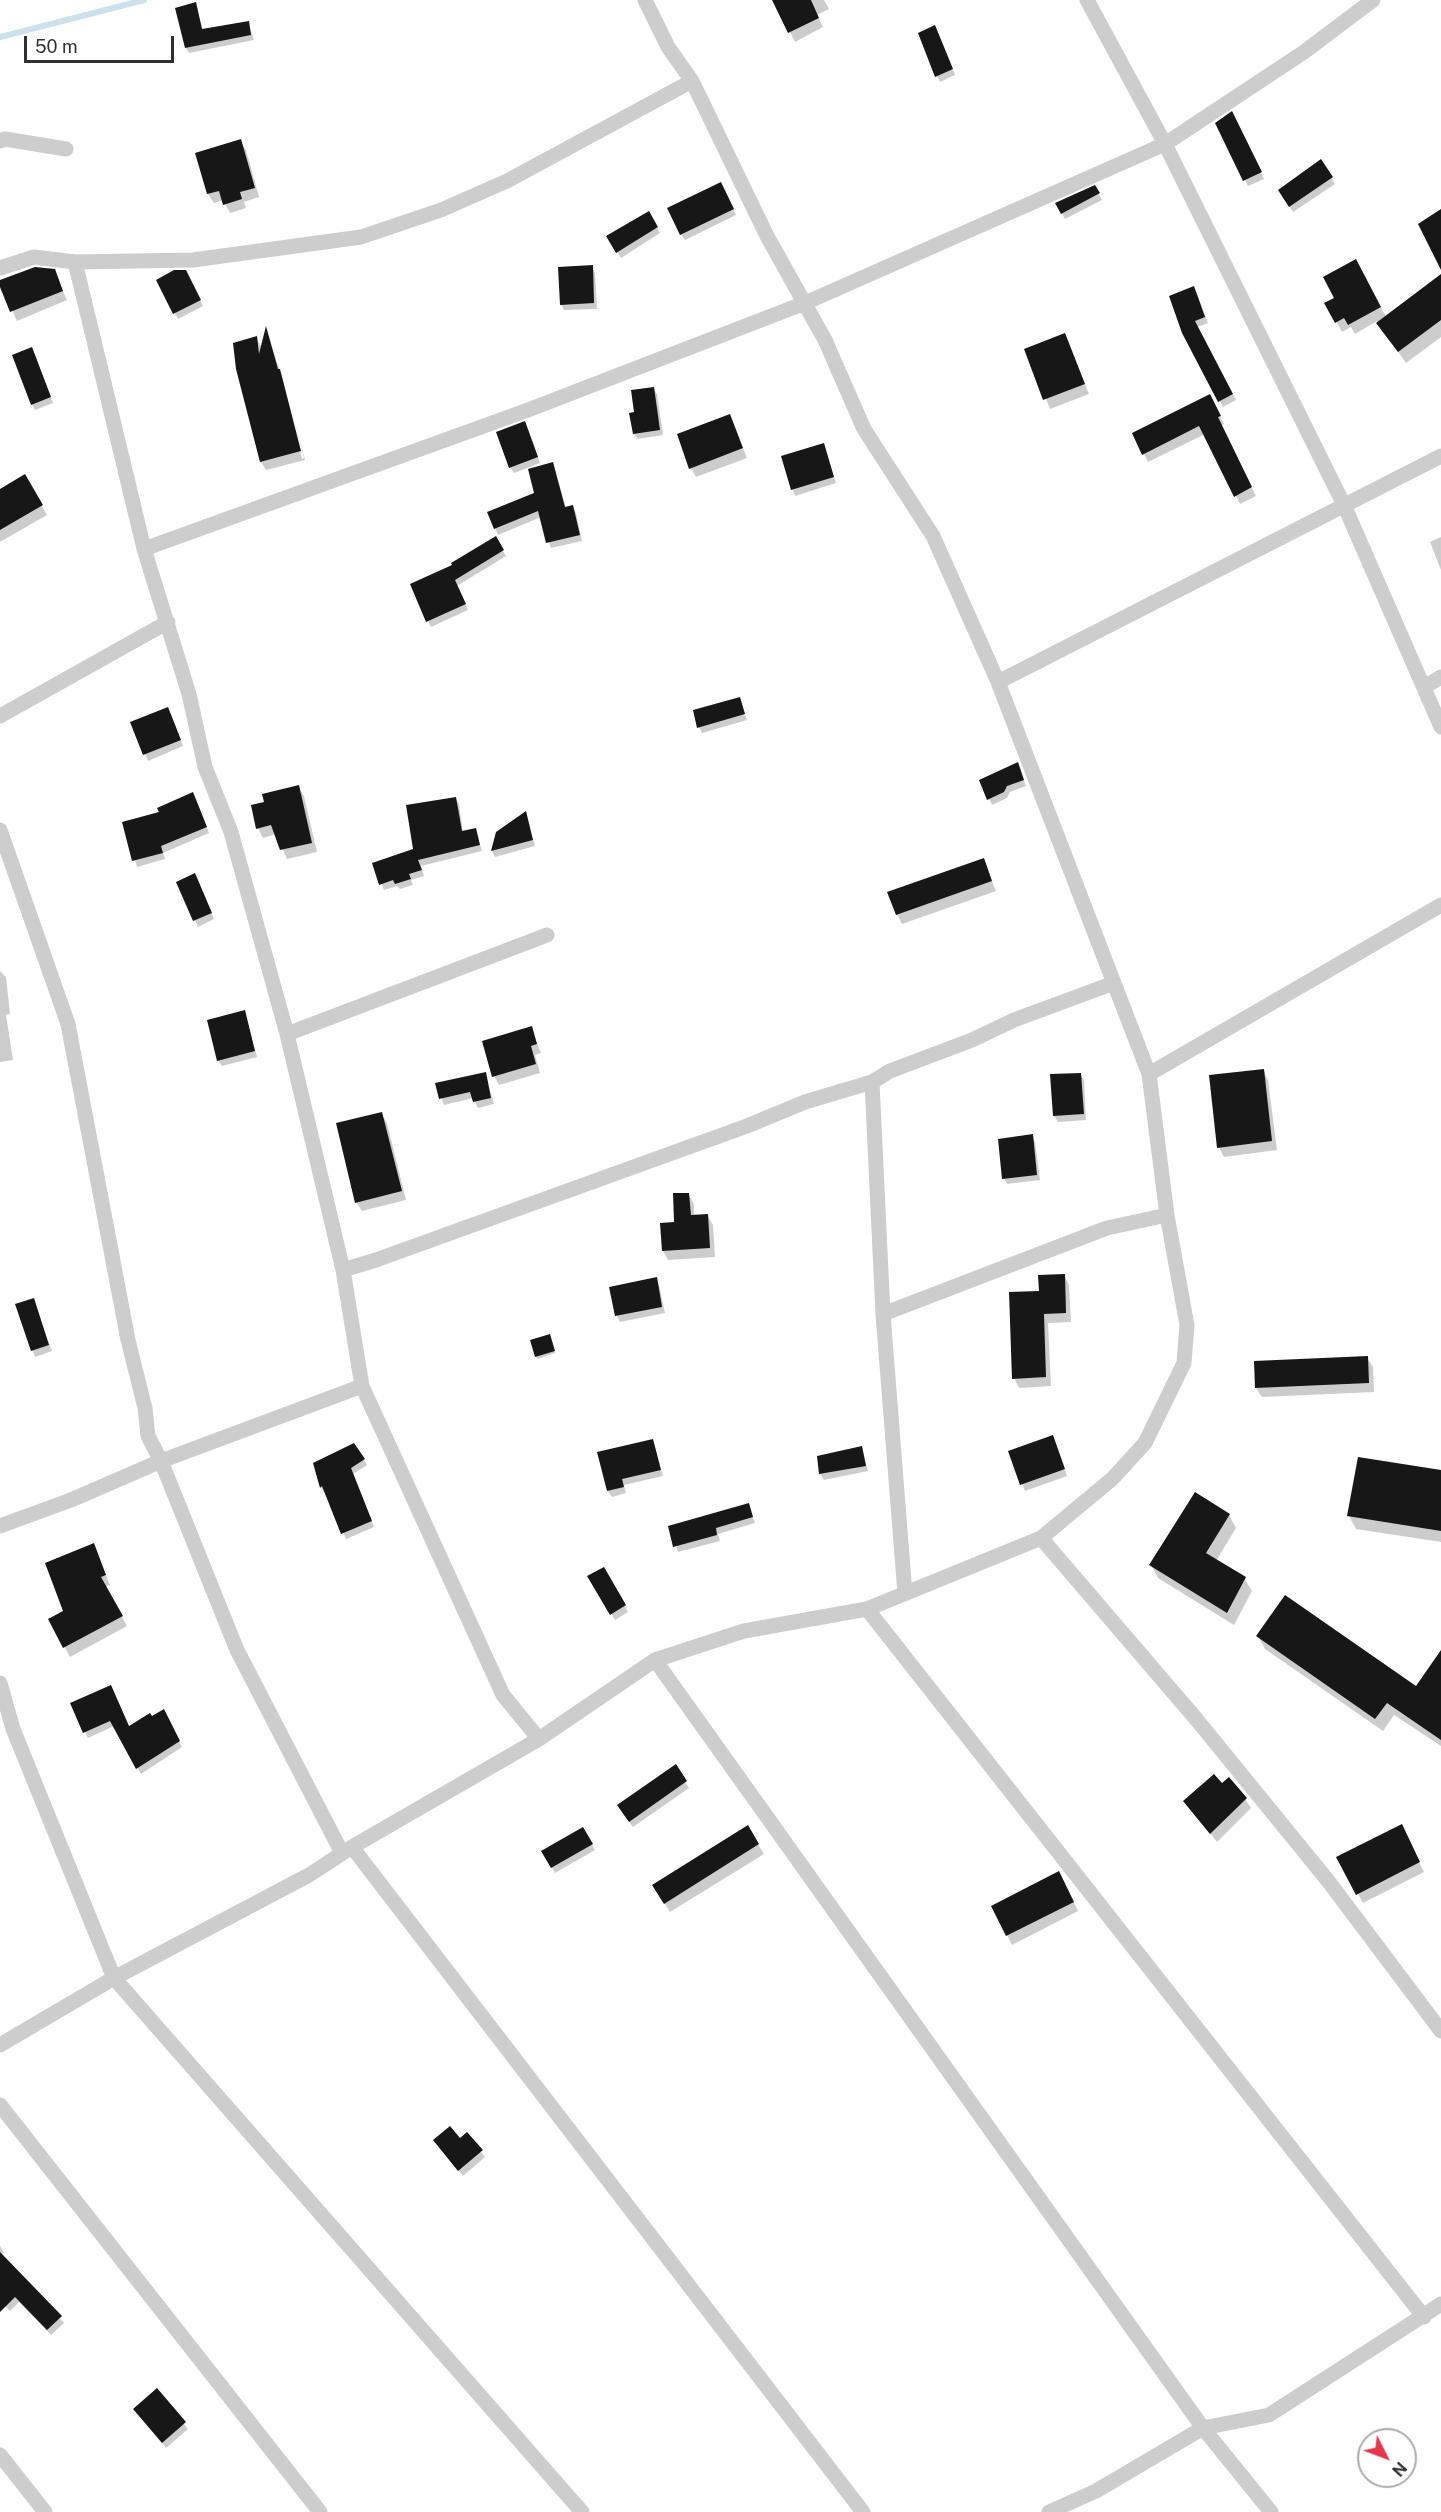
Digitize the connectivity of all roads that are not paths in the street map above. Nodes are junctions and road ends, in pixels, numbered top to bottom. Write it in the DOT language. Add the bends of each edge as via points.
graph roads {
  1 [pos="645,0"];
  2 [pos="1087,0"];
  3 [pos="1373,0"];
  4 [pos="692,81"];
  5 [pos="0,141"];
  6 [pos="1165,144"];
  7 [pos="66,149"];
  8 [pos="75,262"];
  9 [pos="0,268"];
  10 [pos="805,303"];
  11 [pos="1441,456"];
  12 [pos="1344,505"];
  13 [pos="144,549"];
  14 [pos="168,622"];
  15 [pos="1441,677"];
  16 [pos="999,682"];
  17 [pos="1424,687"];
  18 [pos="0,716"];
  19 [pos="1441,727"];
  20 [pos="0,830"];
  21 [pos="1441,905"];
  22 [pos="547,935"];
  23 [pos="1114,983"];
  24 [pos="287,1034"];
  25 [pos="1149,1074"];
  26 [pos="872,1082"];
  27 [pos="1167,1215"];
  28 [pos="344,1270"];
  29 [pos="883,1314"];
  30 [pos="362,1386"];
  31 [pos="161,1461"];
  32 [pos="0,1526"];
  33 [pos="1041,1538"];
  34 [pos="904,1594"];
  35 [pos="867,1609"];
  36 [pos="655,1660"];
  37 [pos="0,1683"];
  38 [pos="539,1739"];
  39 [pos="347,1850"];
  40 [pos="114,1978"];
  41 [pos="1441,2031"];
  42 [pos="0,2045"];
  43 [pos="0,2105"];
  44 [pos="1441,2304"];
  45 [pos="1424,2317"];
  46 [pos="1203,2428"];
  47 [pos="0,2455"];
  48 [pos="45,2512"];
  49 [pos="320,2512"];
  50 [pos="582,2512"];
  51 [pos="863,2512"];
  52 [pos="1049,2512"];
  53 [pos="1271,2512"];
  1 -- 4 [label="street" via="668,47"];
  2 -- 6 [label="street"];
  3 -- 6 [label="street" via="1304,52"];
  4 -- 8 [label="street" via="507,181 441,210 361,237 193,260"];
  4 -- 10 [label="street" via="767,236"];
  5 -- 7 [label="street"];
  6 -- 10 [label="street"];
  6 -- 12 [label="street"];
  8 -- 9 [label="street" via="34,257"];
  8 -- 13 [label="street"];
  10 -- 13 [label="street" via="528,410"];
  10 -- 16 [label="street" via="864,429 933,536"];
  11 -- 12 [label="street"];
  12 -- 16 [label="street"];
  12 -- 17 [label="street"];
  13 -- 14 [label="street"];
  14 -- 18 [label="street"];
  14 -- 24 [label="street" via="205,767 231,832"];
  15 -- 17 [label="street"];
  16 -- 23 [label="street"];
  17 -- 19 [label="street"];
  20 -- 31 [label="street" via="68,1024 128,1340 146,1408 148,1436"];
  21 -- 25 [label="street"];
  22 -- 24 [label="street"];
  23 -- 25 [label="street"];
  23 -- 26 [label="street" via="1014,1020"];
  24 -- 28 [label="street"];
  25 -- 27 [label="street"];
  26 -- 28 [label="street" via="805,1102"];
  26 -- 29 [label="street"];
  27 -- 29 [label="street" via="1107,1228"];
  27 -- 33 [label="street" via="1187,1325 1184,1363 1145,1443 1112,1479"];
  28 -- 30 [label="street"];
  29 -- 34 [label="street"];
  30 -- 31 [label="street"];
  30 -- 38 [label="street" via="503,1695"];
  31 -- 32 [label="street"];
  31 -- 39 [label="street" via="237,1650"];
  33 -- 34 [label="street"];
  33 -- 41 [label="street" via="1329,1882"];
  34 -- 35 [label="street"];
  35 -- 36 [label="street" via="744,1631"];
  35 -- 45 [label="street"];
  36 -- 38 [label="street"];
  36 -- 46 [label="street"];
  37 -- 40 [label="street" via="13,1729"];
  38 -- 39 [label="street"];
  39 -- 40 [label="street" via="309,1875"];
  39 -- 51 [label="street"];
  40 -- 42 [label="street"];
  40 -- 50 [label="street"];
  43 -- 49 [label="street"];
  44 -- 45 [label="street"];
  45 -- 46 [label="street" via="1269,2415"];
  46 -- 52 [label="street" via="1096,2491"];
  46 -- 53 [label="street"];
  47 -- 48 [label="street"];
}
